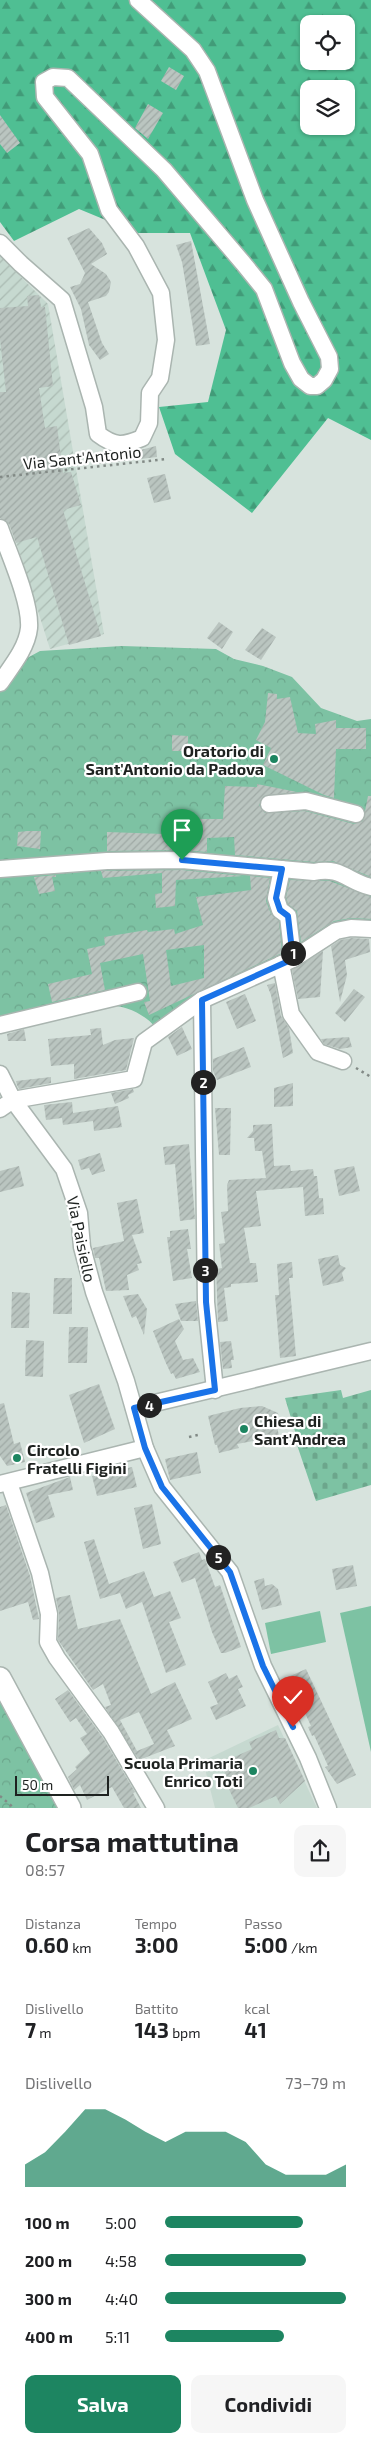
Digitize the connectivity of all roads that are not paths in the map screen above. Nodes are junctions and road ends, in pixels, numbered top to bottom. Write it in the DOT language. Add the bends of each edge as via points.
graph roads {
  1 [pos="138,0"];
  2 [pos="0,243"];
  3 [pos="0,528"];
  4 [pos="0,683"];
  5 [pos="269,804"];
  6 [pos="356,814"];
  7 [pos="0,869"];
  8 [pos="282,869"];
  9 [pos="371,887"];
  10 [pos="371,928"];
  11 [pos="287,962"];
  12 [pos="138,992"];
  13 [pos="202,1000"];
  14 [pos="0,1025"];
  15 [pos="344,1061"];
  16 [pos="0,1074"];
  17 [pos="7,1105"];
  18 [pos="371,1351"];
  19 [pos="215,1390"];
  20 [pos="134,1408"];
  21 [pos="145,1448"];
  22 [pos="5,1483"];
  23 [pos="0,1678"];
  24 [pos="70,1808"];
  25 [pos="156,1808"];
  26 [pos="328,1808"];
  1 -- 2 [label="street" via="193,50 207,71 255,200 329,357 330,369 324,380 317,386 310,386 301,379 292,364 264,289 164,170 68,78 54,77 44,82 45,97 90,154 109,210 136,246 161,293 166,340 160,378 150,393 149,423 142,438 127,444 110,443 98,434 94,407 62,300"];
  3 -- 4 [label="street" via="27,606 29,629 20,653"];
  5 -- 6 [label="street" via="306,801"];
  7 -- 8 [label="street" via="107,861 182,860"];
  8 -- 9 [label="street" via="314,872 327,869"];
  8 -- 11 [label="street" via="276,898 280,910 288,916"];
  10 -- 11 [label="street" via="336,931"];
  11 -- 13 [label="street"];
  11 -- 15 [label="street" via="291,1014 318,1052"];
  12 -- 14 [label="street"];
  13 -- 17 [label="street" via="144,1042 134,1079"];
  13 -- 19 [label="street" via="206,1302"];
  16 -- 17 [label="street, Via Paisiello"];
  17 -- 20 [label="street, Via Paisiello" via="64,1169 79,1213 82,1247 94,1292"];
  18 -- 19 [label="street"];
  19 -- 20 [label="street"];
  20 -- 21 [label="street, Via Paisiello"];
  21 -- 22 [label="street"];
  21 -- 26 [label="street, Via Paisiello" via="162,1487 230,1572 263,1666 308,1758"];
  22 -- 25 [label="street" via="40,1573 49,1614 48,1642 111,1732"];
  23 -- 24 [label="main road"];
}
